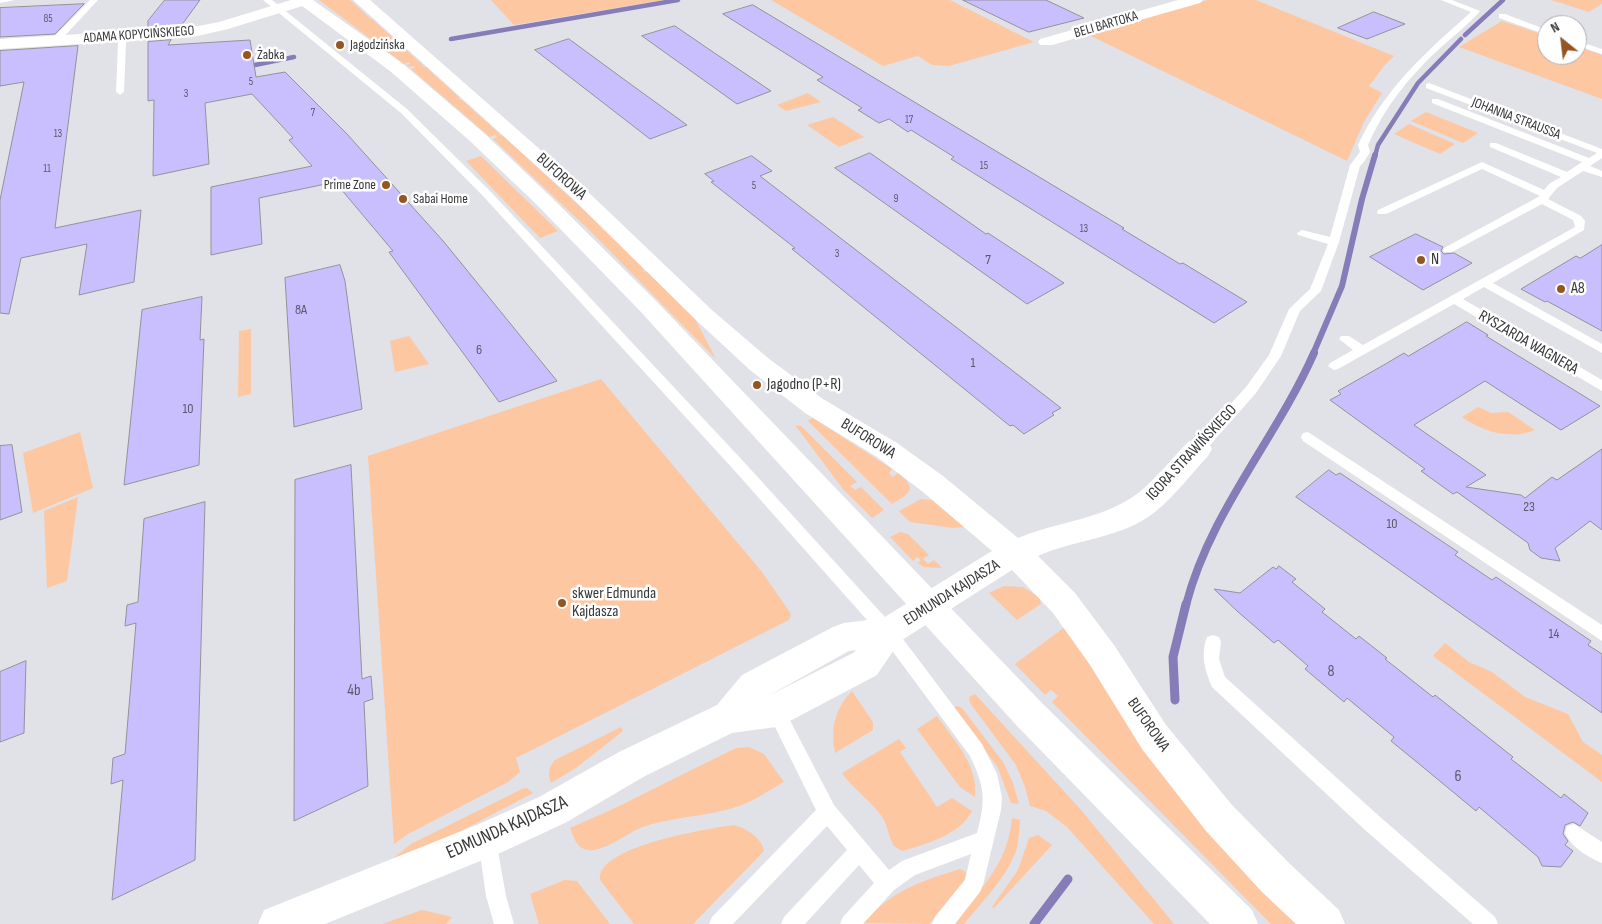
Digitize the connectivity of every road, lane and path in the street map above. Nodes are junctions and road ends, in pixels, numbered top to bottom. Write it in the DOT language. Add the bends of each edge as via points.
graph roads {
  1 [pos="11,0"];
  2 [pos="94,0"];
  3 [pos="361,0"];
  4 [pos="1194,0"];
  5 [pos="1445,0"];
  6 [pos="0,1"];
  7 [pos="303,1"];
  8 [pos="272,5"];
  9 [pos="1502,16"];
  10 [pos="1537,29"];
  11 [pos="126,37"];
  12 [pos="55,41"];
  13 [pos="1046,42"];
  14 [pos="0,44"];
  15 [pos="1587,47"];
  16 [pos="1602,52"];
  17 [pos="120,92"];
  18 [pos="1435,101"];
  19 [pos="1493,145"];
  20 [pos="1602,146"];
  21 [pos="1602,153"];
  22 [pos="1586,165"];
  23 [pos="1602,174"];
  24 [pos="1568,176"];
  25 [pos="1544,197"];
  26 [pos="1382,212"];
  27 [pos="1302,233"];
  28 [pos="1334,242"];
  29 [pos="1448,250"];
  30 [pos="1486,283"];
  31 [pos="1454,299"];
  32 [pos="1345,339"];
  33 [pos="1602,349"];
  34 [pos="1362,350"];
  35 [pos="1334,366"];
  36 [pos="1602,386"];
  37 [pos="1308,437"];
  38 [pos="1198,449"];
  39 [pos="1015,553"];
  40 [pos="929,608"];
  41 [pos="888,632"];
  42 [pos="1602,634"];
  43 [pos="1213,642"];
  44 [pos="776,711"];
  45 [pos="729,717"];
  46 [pos="827,812"];
  47 [pos="1574,833"];
  48 [pos="487,840"];
  49 [pos="984,840"];
  50 [pos="859,851"];
  51 [pos="1602,854"];
  52 [pos="887,883"];
  53 [pos="278,924"];
  54 [pos="504,924"];
  55 [pos="719,924"];
  56 [pos="791,924"];
  57 [pos="850,924"];
  58 [pos="942,924"];
  59 [pos="1238,924"];
  60 [pos="1325,924"];
  61 [pos="1488,924"];
  1 -- 6 [label="lane"];
  2 -- 12 [label="lane"];
  3 -- 39 [label="street, BUFOROWA" via="585,199 759,364 814,406 926,478"];
  4 -- 13 [label="street, BELI BARTOKA"];
  5 -- 28 [label="lane" via="1476,11 1422,60 1387,100 1363,145 1365,152 1355,164"];
  7 -- 8 [label="street, ADAMA KOPYCIŃSKIEGO"];
  7 -- 40 [label="street, BUFOROWA" via="396,67 541,198 654,313"];
  8 -- 11 [label="street, ADAMA KOPYCIŃSKIEGO" via="206,30"];
  8 -- 41 [label="lane" via="404,111 446,151 641,359"];
  9 -- 10 [label="lane"];
  11 -- 12 [label="street, ADAMA KOPYCIŃSKIEGO"];
  11 -- 17 [label="lane" via="122,43"];
  12 -- 14 [label="street, ADAMA KOPYCIŃSKIEGO"];
  15 -- 16 [label="lane"];
  18 -- 22 [label="lane"];
  19 -- 24 [label="lane"];
  20 -- 21 [label="lane, JOHANNA STRAUSSA" via="1431,84"];
  21 -- 22 [label="lane"];
  22 -- 23 [label="lane"];
  22 -- 24 [label="lane"];
  24 -- 25 [label="lane"];
  25 -- 26 [label="lane" via="1482,164"];
  25 -- 29 [label="lane"];
  25 -- 30 [label="lane" via="1577,218 1580,228"];
  27 -- 28 [label="lane"];
  28 -- 38 [label="lane, IGORA STRAWIŃSKIEGO" via="1315,291 1296,309 1275,356 1252,390"];
  30 -- 31 [label="lane"];
  30 -- 33 [label="lane"];
  31 -- 34 [label="lane"];
  31 -- 36 [label="lane, RYSZARDA WAGNERA"];
  32 -- 34 [label="lane"];
  34 -- 35 [label="lane"];
  37 -- 42 [label="lane"];
  38 -- 39 [label="street, IGORA STRAWIŃSKIEGO" via="1145,504 1128,514 1096,527 1044,540"];
  39 -- 40 [label="street, EDMUNDA KAJDASZA"];
  39 -- 60 [label="street, BUFOROWA" via="1064,604 1102,655 1154,737 1218,818"];
  40 -- 41 [label="street, EDMUNDA KAJDASZA"];
  40 -- 59 [label="street, BUFOROWA" via="1030,715"];
  41 -- 44 [label="street, EDMUNDA KAJDASZA" via="865,664"];
  41 -- 45 [label="street, EDMUNDA KAJDASZA" via="844,637 754,686"];
  41 -- 49 [label="lane" via="976,750 988,774 993,797"];
  43 -- 61 [label="lane" via="1211,659 1218,682"];
  44 -- 45 [label="street, EDMUNDA KAJDASZA"];
  44 -- 46 [label="lane"];
  45 -- 48 [label="street, EDMUNDA KAJDASZA" via="632,764 552,810"];
  46 -- 50 [label="lane"];
  46 -- 55 [label="lane"];
  47 -- 51 [label="lane"];
  48 -- 53 [label="street, EDMUNDA KAJDASZA"];
  48 -- 54 [label="lane"];
  49 -- 52 [label="lane" via="909,868"];
  49 -- 58 [label="lane" via="973,885"];
  50 -- 52 [label="lane"];
  50 -- 56 [label="lane"];
  52 -- 57 [label="lane"];
}
